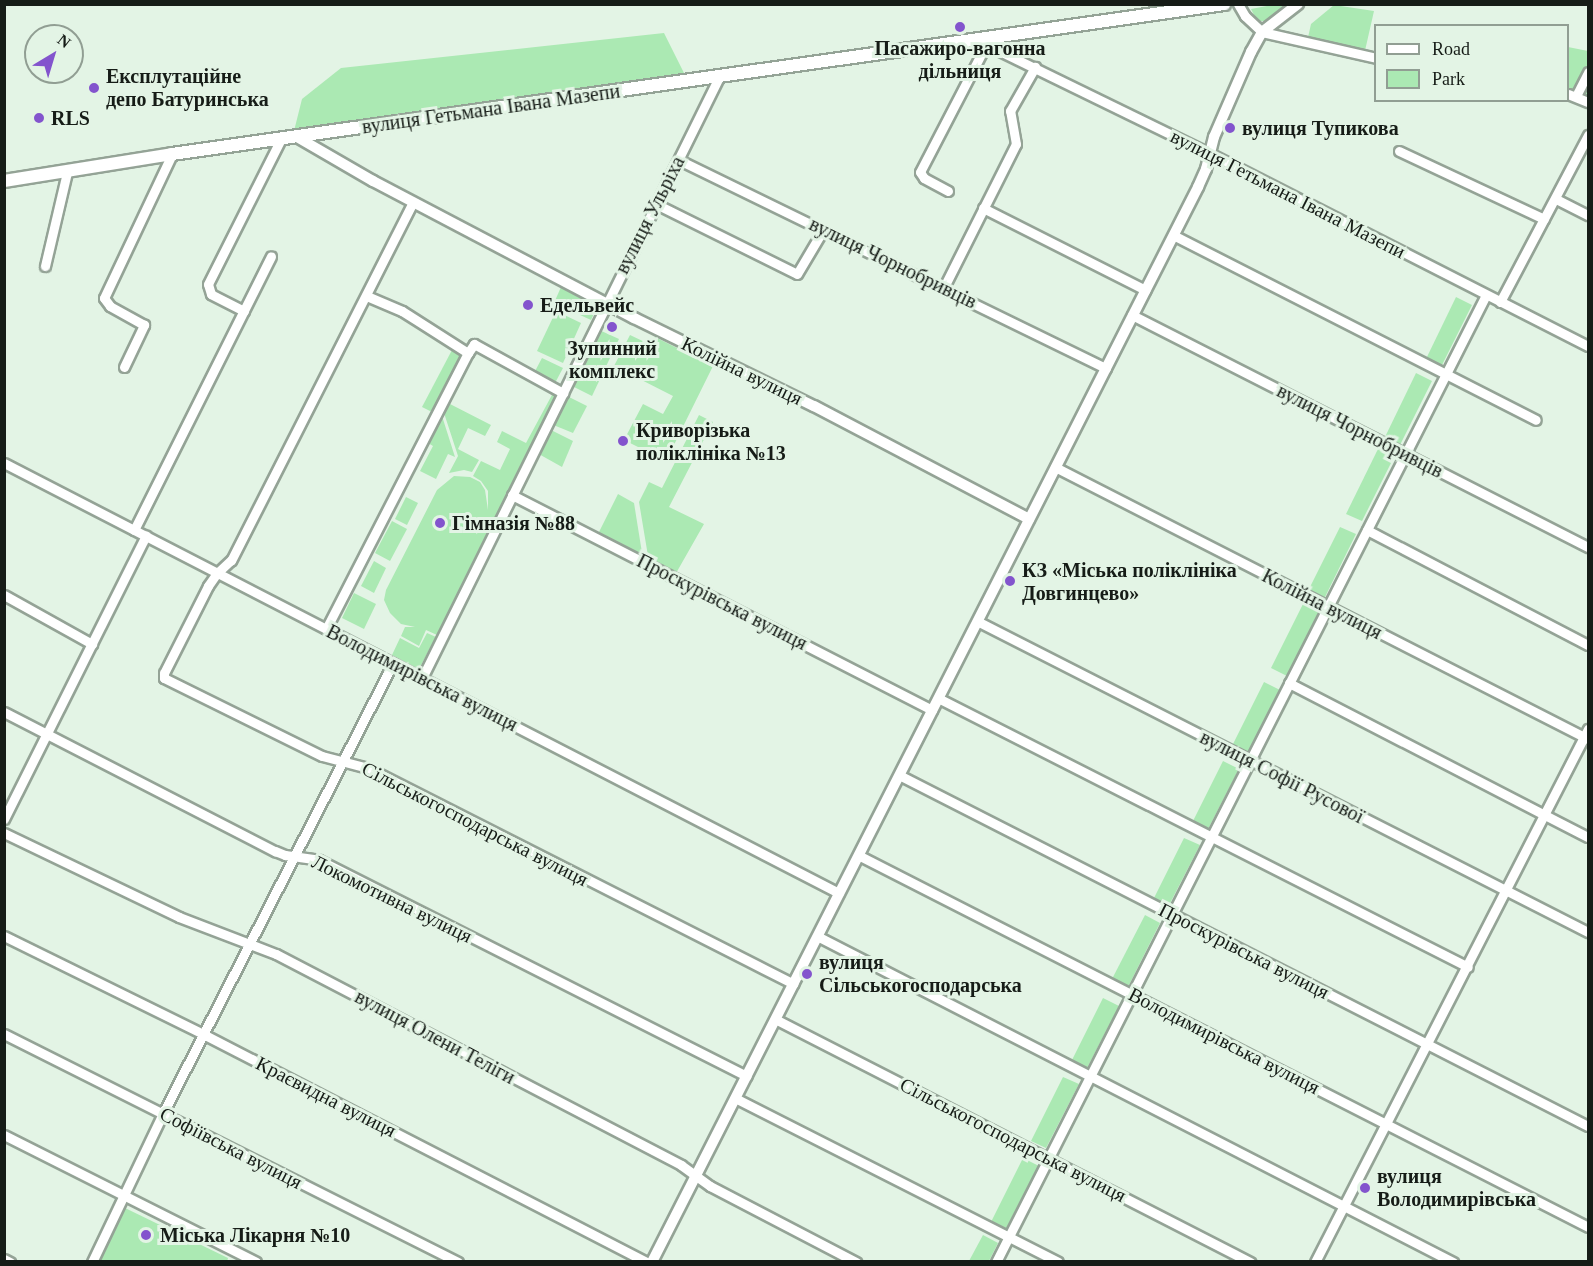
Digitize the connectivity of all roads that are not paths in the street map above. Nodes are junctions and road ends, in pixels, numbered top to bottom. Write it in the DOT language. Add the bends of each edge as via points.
graph roads {
  1 [pos="1224,4"];
  2 [pos="1238,4"];
  3 [pos="1298,4"];
  4 [pos="1262,32"];
  5 [pos="983,42"];
  6 [pos="1374,58"];
  7 [pos="1035,67"];
  8 [pos="1588,72"];
  9 [pos="720,75"];
  10 [pos="1572,95"];
  11 [pos="1588,102"];
  12 [pos="1588,135"];
  13 [pos="297,137"];
  14 [pos="281,139"];
  15 [pos="1399,151"];
  16 [pos="172,154"];
  17 [pos="1211,154"];
  18 [pos="679,160"];
  19 [pos="67,172"];
  20 [pos="4,180"];
  21 [pos="948,191"];
  22 [pos="1556,199"];
  23 [pos="413,202"];
  24 [pos="656,204"];
  25 [pos="983,208"];
  26 [pos="1588,215"];
  27 [pos="1544,219"];
  28 [pos="823,230"];
  29 [pos="1173,235"];
  30 [pos="271,256"];
  31 [pos="45,266"];
  32 [pos="944,286"];
  33 [pos="1145,290"];
  34 [pos="1486,295"];
  35 [pos="366,296"];
  36 [pos="1500,302"];
  37 [pos="606,303"];
  38 [pos="244,311"];
  39 [pos="1132,315"];
  40 [pos="1588,346"];
  41 [pos="468,353"];
  42 [pos="124,367"];
  43 [pos="1106,368"];
  44 [pos="1446,375"];
  45 [pos="563,393"];
  46 [pos="1536,420"];
  47 [pos="1405,454"];
  48 [pos="4,463"];
  49 [pos="1055,467"];
  50 [pos="512,495"];
  51 [pos="1029,519"];
  52 [pos="134,530"];
  53 [pos="1366,530"];
  54 [pos="146,536"];
  55 [pos="1588,547"];
  56 [pos="217,573"];
  57 [pos="4,596"];
  58 [pos="1328,607"];
  59 [pos="977,621"];
  60 [pos="326,629"];
  61 [pos="92,644"];
  62 [pos="1588,645"];
  63 [pos="393,663"];
  64 [pos="422,678"];
  65 [pos="1289,683"];
  66 [pos="938,699"];
  67 [pos="932,710"];
  68 [pos="4,712"];
  69 [pos="48,734"];
  70 [pos="1587,735"];
  71 [pos="343,761"];
  72 [pos="1250,761"];
  73 [pos="899,775"];
  74 [pos="1545,815"];
  75 [pos="4,819"];
  76 [pos="4,833"];
  77 [pos="1211,837"];
  78 [pos="1588,837"];
  79 [pos="858,855"];
  80 [pos="294,856"];
  81 [pos="1505,891"];
  82 [pos="839,894"];
  83 [pos="1172,915"];
  84 [pos="1588,932"];
  85 [pos="4,936"];
  86 [pos="817,936"];
  87 [pos="250,943"];
  88 [pos="1468,967"];
  89 [pos="793,984"];
  90 [pos="1132,994"];
  91 [pos="775,1019"];
  92 [pos="4,1034"];
  93 [pos="203,1034"];
  94 [pos="1428,1044"];
  95 [pos="746,1076"];
  96 [pos="1090,1076"];
  97 [pos="735,1098"];
  98 [pos="162,1113"];
  99 [pos="1387,1124"];
  100 [pos="1588,1126"];
  101 [pos="4,1135"];
  102 [pos="1048,1158"];
  103 [pos="695,1176"];
  104 [pos="125,1196"];
  105 [pos="1344,1206"];
  106 [pos="1588,1227"];
  107 [pos="1009,1237"];
  108 [pos="4,1259"];
  109 [pos="10,1262"];
  110 [pos="92,1262"];
  111 [pos="256,1262"];
  112 [pos="458,1262"];
  113 [pos="646,1262"];
  114 [pos="652,1262"];
  115 [pos="856,1262"];
  116 [pos="996,1262"];
  117 [pos="1058,1262"];
  118 [pos="1250,1262"];
  119 [pos="1315,1262"];
  120 [pos="1453,1262"];
  1 -- 5 [label="main road, вулиця Гетьмана Івана Мазепи"];
  2 -- 4 [label="street"];
  3 -- 4 [label="street"];
  4 -- 6 [label="street"];
  4 -- 17 [label="street" via="1220,122"];
  5 -- 7 [label="street, вулиця Гетьмана Івана Мазепи"];
  5 -- 9 [label="main road, вулиця Гетьмана Івана Мазепи"];
  5 -- 21 [label="street" via="920,172"];
  7 -- 17 [label="street, вулиця Гетьмана Івана Мазепи"];
  7 -- 25 [label="street" via="1010,111 1016,144"];
  8 -- 10 [label="street"];
  9 -- 13 [label="main road, вулиця Гетьмана Івана Мазепи"];
  9 -- 18 [label="street, вулиця Ульріха"];
  10 -- 11 [label="street"];
  12 -- 22 [label="street"];
  13 -- 14 [label="main road, вулиця Гетьмана Івана Мазепи"];
  13 -- 23 [label="street, Колійна вулиця"];
  14 -- 16 [label="main road, вулиця Гетьмана Івана Мазепи"];
  14 -- 38 [label="street" via="208,284 211,294"];
  15 -- 27 [label="street"];
  16 -- 19 [label="main road, вулиця Гетьмана Івана Мазепи"];
  16 -- 42 [label="street" via="104,298 110,306 144,325"];
  17 -- 29 [label="street"];
  17 -- 34 [label="street, вулиця Гетьмана Івана Мазепи"];
  18 -- 24 [label="street, вулиця Ульріха"];
  18 -- 28 [label="street, вулиця Чорнобривців"];
  19 -- 20 [label="main road, вулиця Гетьмана Івана Мазепи"];
  19 -- 31 [label="street"];
  22 -- 26 [label="street"];
  22 -- 27 [label="street"];
  23 -- 35 [label="street"];
  23 -- 37 [label="street, Колійна вулиця"];
  24 -- 28 [label="street" via="797,274"];
  24 -- 37 [label="street, вулиця Ульріха"];
  25 -- 32 [label="street"];
  25 -- 33 [label="street"];
  27 -- 36 [label="street"];
  28 -- 32 [label="street, вулиця Чорнобривців"];
  29 -- 33 [label="street"];
  29 -- 44 [label="street"];
  30 -- 38 [label="street"];
  32 -- 43 [label="street, вулиця Чорнобривців"];
  33 -- 39 [label="street"];
  34 -- 36 [label="street, вулиця Гетьмана Івана Мазепи"];
  34 -- 44 [label="street"];
  35 -- 41 [label="street" via="397,308"];
  35 -- 56 [label="street" via="231,560"];
  36 -- 40 [label="street, вулиця Гетьмана Івана Мазепи"];
  37 -- 45 [label="street, вулиця Ульріха"];
  37 -- 51 [label="street, Колійна вулиця"];
  38 -- 52 [label="street"];
  39 -- 43 [label="street"];
  39 -- 47 [label="street, вулиця Чорнобривців"];
  41 -- 45 [label="street" via="474,344"];
  41 -- 60 [label="street"];
  43 -- 49 [label="street"];
  44 -- 46 [label="street"];
  44 -- 47 [label="street"];
  45 -- 50 [label="street, вулиця Ульріха"];
  47 -- 53 [label="street"];
  47 -- 55 [label="street, вулиця Чорнобривців"];
  48 -- 52 [label="street, Володимирівська вулиця"];
  49 -- 51 [label="street"];
  49 -- 58 [label="street, Колійна вулиця"];
  50 -- 64 [label="street, вулиця Ульріха"];
  50 -- 67 [label="street, Проскурівська вулиця"];
  51 -- 59 [label="street"];
  52 -- 54 [label="street, Володимирівська вулиця"];
  53 -- 58 [label="street"];
  53 -- 62 [label="street"];
  54 -- 56 [label="street, Володимирівська вулиця"];
  54 -- 61 [label="street"];
  56 -- 60 [label="street, Володимирівська вулиця"];
  56 -- 71 [label="street, Сільськогосподарська вулиця" via="164,678 322,756"];
  57 -- 61 [label="street"];
  58 -- 65 [label="street"];
  58 -- 70 [label="street, Колійна вулиця"];
  59 -- 66 [label="street"];
  59 -- 72 [label="street, вулиця Софії Русової"];
  60 -- 63 [label="street, Володимирівська вулиця"];
  61 -- 69 [label="street"];
  63 -- 64 [label="street, Володимирівська вулиця"];
  63 -- 71 [label="street"];
  64 -- 82 [label="street, Володимирівська вулиця"];
  65 -- 72 [label="street"];
  65 -- 74 [label="street"];
  66 -- 67 [label="street"];
  66 -- 77 [label="street"];
  67 -- 73 [label="street"];
  68 -- 69 [label="street, Локомотивна вулиця"];
  69 -- 75 [label="street"];
  69 -- 80 [label="street, Локомотивна вулиця" via="275,851"];
  70 -- 74 [label="street"];
  71 -- 80 [label="street"];
  71 -- 89 [label="street, Сільськогосподарська вулиця" via="368,768"];
  72 -- 77 [label="street"];
  72 -- 81 [label="street, вулиця Софії Русової"];
  73 -- 79 [label="street"];
  73 -- 83 [label="street, Проскурівська вулиця"];
  74 -- 78 [label="street"];
  74 -- 81 [label="street"];
  76 -- 87 [label="street, вулиця Олени Теліги" via="179,917"];
  77 -- 83 [label="street"];
  77 -- 88 [label="street"];
  79 -- 82 [label="street"];
  79 -- 90 [label="street, Володимирівська вулиця"];
  80 -- 87 [label="street"];
  80 -- 95 [label="street, Локомотивна вулиця" via="319,860"];
  81 -- 84 [label="street, вулиця Софії Русової"];
  81 -- 88 [label="street"];
  82 -- 86 [label="street"];
  83 -- 90 [label="street"];
  83 -- 94 [label="street, Проскурівська вулиця"];
  85 -- 93 [label="street, Краєвидна вулиця"];
  86 -- 89 [label="street"];
  86 -- 96 [label="street"];
  87 -- 93 [label="street"];
  87 -- 103 [label="street, вулиця Олени Теліги" via="681,1165"];
  88 -- 94 [label="street"];
  89 -- 91 [label="street"];
  90 -- 96 [label="street"];
  90 -- 99 [label="street, Володимирівська вулиця"];
  91 -- 95 [label="street"];
  91 -- 102 [label="street, Сільськогосподарська вулиця"];
  92 -- 98 [label="street, Софіївська вулиця"];
  93 -- 98 [label="street"];
  93 -- 113 [label="street, Краєвидна вулиця"];
  94 -- 99 [label="street"];
  94 -- 100 [label="street, Проскурівська вулиця"];
  95 -- 97 [label="street"];
  96 -- 102 [label="street"];
  96 -- 105 [label="street"];
  97 -- 103 [label="street"];
  97 -- 107 [label="street"];
  98 -- 104 [label="street"];
  98 -- 112 [label="street, Софіївська вулиця"];
  99 -- 105 [label="street"];
  99 -- 106 [label="street, Володимирівська вулиця"];
  101 -- 104 [label="street"];
  102 -- 107 [label="street"];
  102 -- 118 [label="street, Сільськогосподарська вулиця"];
  103 -- 114 [label="street"];
  103 -- 115 [label="street, вулиця Олени Теліги"];
  104 -- 110 [label="street"];
  104 -- 111 [label="street"];
  105 -- 119 [label="street"];
  105 -- 120 [label="street"];
  107 -- 116 [label="street"];
  107 -- 117 [label="street"];
  108 -- 109 [label="street"];
}
